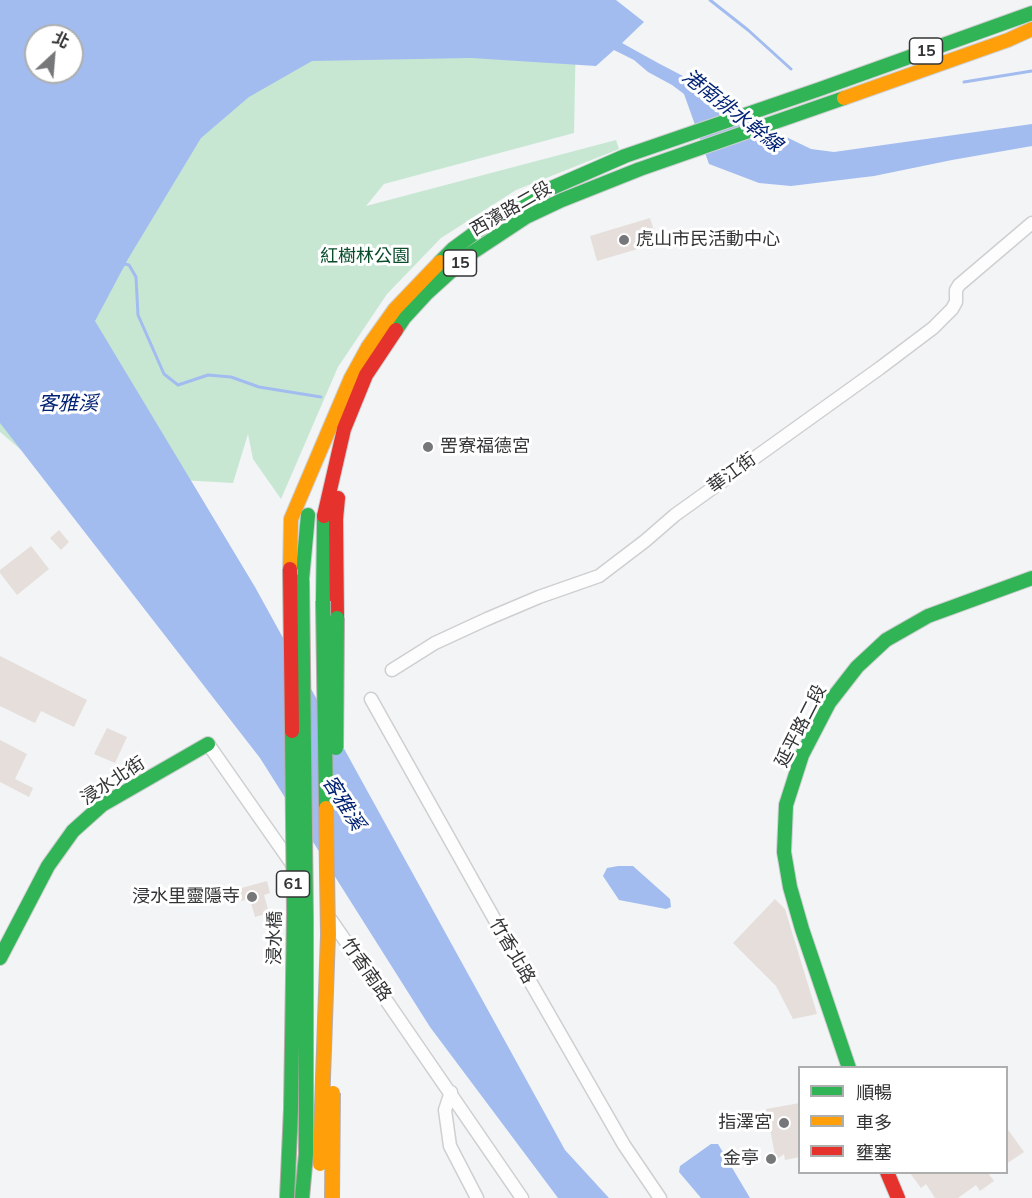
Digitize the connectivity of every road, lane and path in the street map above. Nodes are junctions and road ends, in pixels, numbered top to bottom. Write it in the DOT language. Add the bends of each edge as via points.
graph roads {
  1 [pos="1032,13"];
  2 [pos="1032,29"];
  3 [pos="1032,223"];
  4 [pos="332,421"];
  5 [pos="344,429"];
  6 [pos="308,515"];
  7 [pos="324,516"];
  8 [pos="290,569"];
  9 [pos="1032,578"];
  10 [pos="392,670"];
  11 [pos="371,699"];
  12 [pos="208,744"];
  13 [pos="0,958"];
  14 [pos="848,1066"];
  15 [pos="451,1092"];
  16 [pos="886,1174"];
  17 [pos="319,1187"];
  18 [pos="287,1198"];
  19 [pos="302,1198"];
  20 [pos="332,1198"];
  21 [pos="477,1198"];
  22 [pos="522,1198"];
  23 [pos="660,1198"];
  24 [pos="898,1198"];
  1 -- 4 [label="main road, 西濱路二段 / 15" via="625,156 502,213 453,249 395,309 368,346"];
  2 -- 5 [label="main road, 西濱路二段 / 15" via="640,169 525,217 470,254 404,318 366,375"];
  3 -- 10 [label="street, 華江街" via="959,285 952,309 933,328 675,515 599,576 487,619 435,643"];
  4 -- 6 [label="main road, 西濱路二段 / 15"];
  4 -- 8 [label="main road, 西濱路二段 / 61" via="291,519"];
  5 -- 7 [label="main road, 西濱路二段 / 15"];
  5 -- 20 [label="main road, 西濱路二段 / 61, bridge" via="336,519"];
  6 -- 19 [label="main road, 浸水橋 / 61, bridge" via="302,580 306,918 306,1154"];
  7 -- 17 [label="main road, 61, bridge" via="328,935"];
  8 -- 18 [label="main road, 浸水橋 / 61, bridge" via="294,913"];
  9 -- 14 [label="main road, 延平路二段" via="927,616 886,640 857,667 829,703 802,755 786,805 784,852 802,929"];
  11 -- 23 [label="street, 竹香北路" via="618,1135"];
  12 -- 13 [label="main road, 浸水北街" via="102,805 73,831 48,866"];
  12 -- 15 [label="street, 竹香南路"];
  15 -- 21 [label="street" via="445,1110 450,1146"];
  15 -- 22 [label="street, 竹香南路"];
  16 -- 24 [label="main road"];
}
